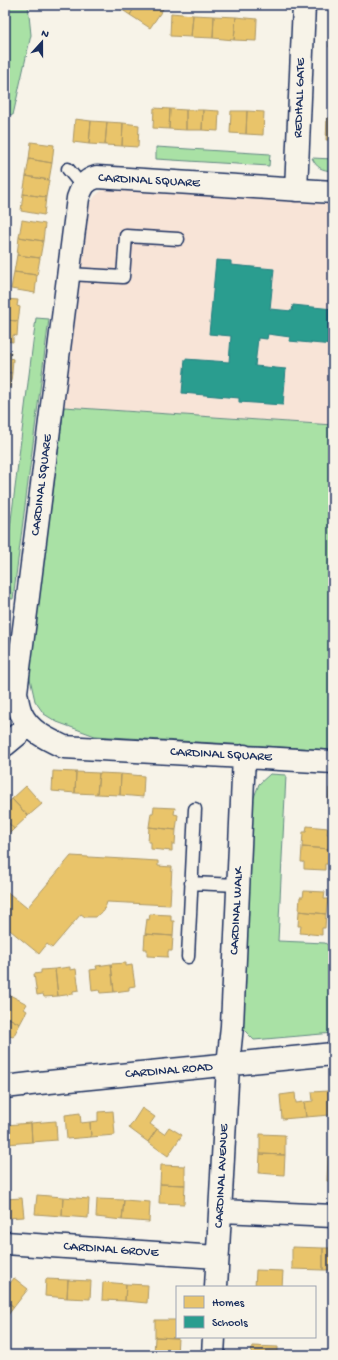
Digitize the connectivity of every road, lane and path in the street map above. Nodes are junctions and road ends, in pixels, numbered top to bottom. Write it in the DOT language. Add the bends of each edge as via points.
graph roads {
  1 [pos="304,5"];
  2 [pos="68,169"];
  3 [pos="82,186"];
  4 [pos="296,190"];
  5 [pos="333,192"];
  6 [pos="178,239"];
  7 [pos="69,274"];
  8 [pos="28,726"];
  9 [pos="5,745"];
  10 [pos="244,756"];
  11 [pos="333,762"];
  12 [pos="195,809"];
  13 [pos="191,883"];
  14 [pos="238,885"];
  15 [pos="188,957"];
  16 [pos="333,1054"];
  17 [pos="228,1065"];
  18 [pos="5,1087"];
  19 [pos="221,1211"];
  20 [pos="333,1216"];
  21 [pos="5,1243"];
  22 [pos="217,1257"];
  23 [pos="216,1286"];
  24 [pos="214,1338"];
  25 [pos="213,1355"];
  1 -- 4 [label="street, REDHALL GATE"];
  2 -- 3 [label="lane"];
  3 -- 4 [label="street, CARDINAL SQUARE" via="97,177"];
  3 -- 7 [label="street, CARDINAL SQUARE" via="78,198"];
  4 -- 5 [label="street, CARDINAL SQUARE"];
  6 -- 7 [label="lane" via="126,236 123,278"];
  7 -- 8 [label="street, CARDINAL SQUARE" via="16,692"];
  8 -- 9 [label="street"];
  8 -- 10 [label="street, CARDINAL SQUARE" via="64,747"];
  10 -- 11 [label="street, CARDINAL SQUARE"];
  10 -- 14 [label="street, CARDINAL WALK"];
  12 -- 13 [label="lane"];
  13 -- 14 [label="lane"];
  13 -- 15 [label="lane"];
  14 -- 17 [label="street, CARDINAL WALK"];
  16 -- 17 [label="street, CARDINAL ROAD"];
  17 -- 18 [label="street, CARDINAL ROAD"];
  17 -- 19 [label="street, CARDINAL AVENUE"];
  19 -- 20 [label="street"];
  19 -- 22 [label="street, CARDINAL AVENUE"];
  21 -- 22 [label="street, CARDINAL GROVE"];
  22 -- 23 [label="street, CARDINAL AVENUE"];
  24 -- 25 [label="street"];
}
